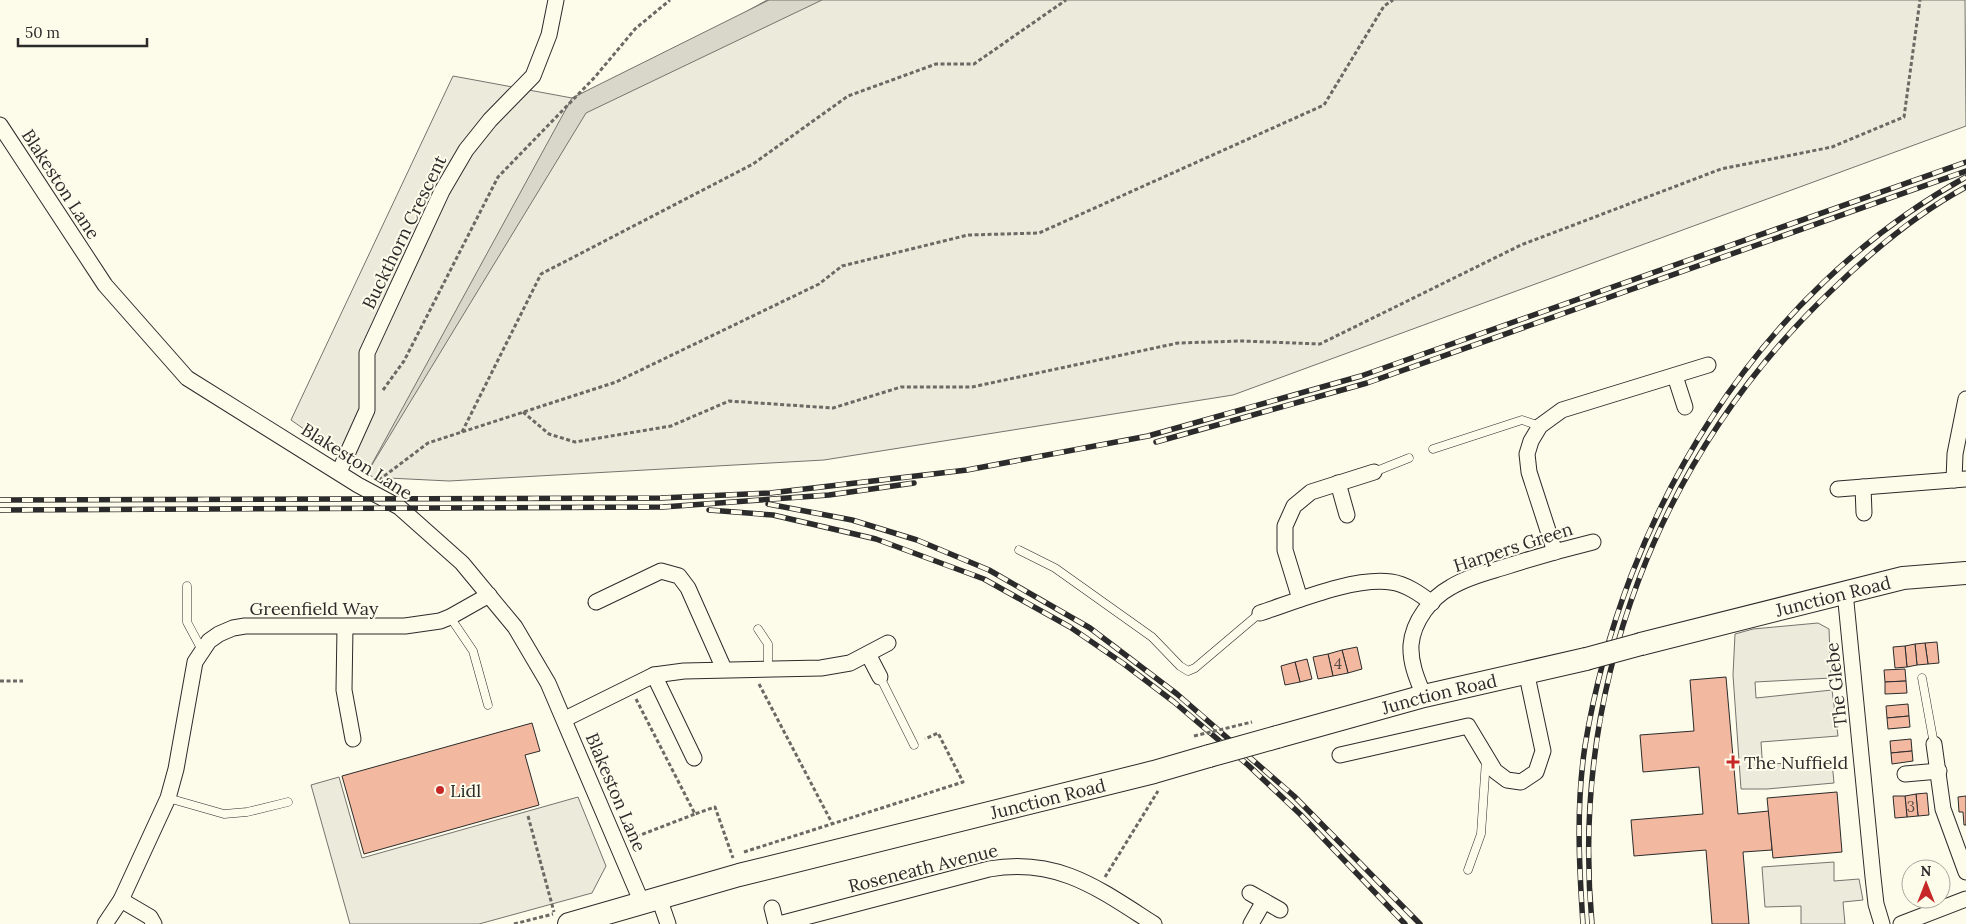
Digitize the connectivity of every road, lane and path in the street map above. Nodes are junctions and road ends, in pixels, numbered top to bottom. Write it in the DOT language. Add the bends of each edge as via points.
graph roads {
  1 [pos="556,0"];
  2 [pos="670,0"];
  3 [pos="1066,0"];
  4 [pos="1393,0"];
  5 [pos="1920,0"];
  6 [pos="0,126"];
  7 [pos="1708,365"];
  8 [pos="1674,376"];
  9 [pos="1966,399"];
  10 [pos="1685,408"];
  11 [pos="367,410"];
  12 [pos="524,412"];
  13 [pos="1540,426"];
  14 [pos="462,432"];
  15 [pos="1433,448"];
  16 [pos="1409,458"];
  17 [pos="339,472"];
  18 [pos="1374,472"];
  19 [pos="1960,479"];
  20 [pos="1338,483"];
  21 [pos="1863,487"];
  22 [pos="366,489"];
  23 [pos="1838,489"];
  24 [pos="1864,513"];
  25 [pos="1347,515"];
  26 [pos="1593,542"];
  27 [pos="1019,550"];
  28 [pos="1555,552"];
  29 [pos="1966,573"];
  30 [pos="187,586"];
  31 [pos="1845,592"];
  32 [pos="489,595"];
  33 [pos="1300,599"];
  34 [pos="596,602"];
  35 [pos="1432,603"];
  36 [pos="1260,613"];
  37 [pos="450,617"];
  38 [pos="345,628"];
  39 [pos="758,629"];
  40 [pos="888,643"];
  41 [pos="202,650"];
  42 [pos="868,654"];
  43 [pos="724,669"];
  44 [pos="768,669"];
  45 [pos="751,670"];
  46 [pos="1526,671"];
  47 [pos="654,675"];
  48 [pos="880,677"];
  49 [pos="1922,678"];
  50 [pos="0,681"];
  51 [pos="23,681"];
  52 [pos="630,687"];
  53 [pos="1424,696"];
  54 [pos="488,705"];
  55 [pos="564,719"];
  56 [pos="1262,719"];
  57 [pos="1194,736"];
  58 [pos="353,739"];
  59 [pos="1934,744"];
  60 [pos="914,745"];
  61 [pos="1340,755"];
  62 [pos="1486,756"];
  63 [pos="694,758"];
  64 [pos="1939,770"];
  65 [pos="1905,774"];
  66 [pos="1158,792"];
  67 [pos="168,798"];
  68 [pos="288,802"];
  69 [pos="695,814"];
  70 [pos="528,816"];
  71 [pos="832,823"];
  72 [pos="618,844"];
  73 [pos="735,866"];
  74 [pos="1468,870"];
  75 [pos="1966,872"];
  76 [pos="1098,889"];
  77 [pos="1250,893"];
  78 [pos="1966,899"];
  79 [pos="121,900"];
  80 [pos="651,901"];
  81 [pos="1264,901"];
  82 [pos="772,908"];
  83 [pos="1280,910"];
  84 [pos="562,921"];
  85 [pos="105,924"];
  86 [pos="154,924"];
  87 [pos="668,924"];
  88 [pos="778,924"];
  89 [pos="1154,924"];
  90 [pos="1251,924"];
  91 [pos="1882,924"];
  92 [pos="1901,924"];
  1 -- 11 [label="street, Buckthorn Crescent" via="549,35 533,76 466,150 442,192 366,353"];
  2 -- 11 [label="path" via="635,29 595,77 498,176 404,361"];
  3 -- 14 [label="path" via="974,64 936,64 848,96 752,164 541,274"];
  4 -- 12 [label="path" via="1384,6 1324,105 1038,233 968,235 842,266 818,284 616,382"];
  5 -- 12 [label="path" via="1904,117 1832,147 1721,169 1521,245 1320,344 1178,342 972,387 901,387 832,408 729,401 672,426 575,442 548,434"];
  6 -- 17 [label="street, Blakeston Lane" via="105,285 187,378"];
  7 -- 8 [label="street"];
  8 -- 10 [label="street"];
  8 -- 13 [label="street" via="1562,410"];
  9 -- 19 [label="street" via="1955,454"];
  11 -- 17 [label="street, Buckthorn Crescent"];
  12 -- 14 [label="path"];
  13 -- 15 [label="lane" via="1522,420"];
  13 -- 28 [label="street" via="1527,454 1529,472"];
  14 -- 22 [label="path" via="428,443"];
  16 -- 18 [label="lane"];
  17 -- 22 [label="street, Blakeston Lane"];
  18 -- 20 [label="street"];
  19 -- 21 [label="street"];
  20 -- 25 [label="street"];
  20 -- 33 [label="street" via="1311,492 1294,506 1285,526 1285,550"];
  21 -- 23 [label="street"];
  21 -- 24 [label="street"];
  22 -- 32 [label="street, Blakeston Lane" via="399,507 462,563"];
  26 -- 28 [label="street, Harpers Green"];
  27 -- 36 [label="lane" via="1055,568 1152,637 1188,670"];
  28 -- 35 [label="street, Harpers Green" via="1474,576 1450,587"];
  29 -- 31 [label="main road, Junction Road" via="1903,578"];
  30 -- 41 [label="lane" via="187,622"];
  31 -- 46 [label="main road, Junction Road, bridge" via="1586,659"];
  31 -- 91 [label="street, The Glebe" via="1872,877"];
  32 -- 37 [label="street, Greenfield Way"];
  32 -- 55 [label="street, Blakeston Lane" via="515,627"];
  33 -- 35 [label="street" via="1360,582 1392,582 1417,592"];
  33 -- 36 [label="street"];
  34 -- 43 [label="street" via="661,572 679,576 688,588"];
  35 -- 53 [label="street, Harpers Green" via="1424,611 1411,642 1411,658"];
  37 -- 38 [label="street, Greenfield Way" via="405,626"];
  37 -- 54 [label="lane" via="473,651"];
  38 -- 41 [label="street, Greenfield Way" via="245,626 219,634"];
  38 -- 58 [label="street" via="344,690"];
  39 -- 44 [label="lane" via="768,644"];
  40 -- 42 [label="street"];
  41 -- 67 [label="street, Greenfield Way" via="195,662"];
  42 -- 44 [label="street" via="840,665"];
  42 -- 48 [label="street"];
  43 -- 45 [label="street"];
  43 -- 47 [label="street"];
  44 -- 45 [label="street"];
  45 -- 71 [label="path"];
  46 -- 53 [label="main road, Junction Road"];
  46 -- 62 [label="street" via="1543,751 1536,772 1521,782 1507,780 1495,771"];
  47 -- 52 [label="street"];
  47 -- 63 [label="street"];
  48 -- 60 [label="lane"];
  49 -- 59 [label="lane"];
  50 -- 51 [label="path"];
  52 -- 55 [label="street"];
  52 -- 69 [label="path"];
  53 -- 73 [label="main road, Junction Road, bridge" via="1145,774"];
  55 -- 72 [label="street, Blakeston Lane"];
  56 -- 57 [label="path, bridge"];
  59 -- 64 [label="street"];
  60 -- 71 [label="path" via="938,733 963,782"];
  61 -- 62 [label="street" via="1468,726"];
  62 -- 74 [label="lane" via="1481,834"];
  64 -- 65 [label="street"];
  64 -- 75 [label="street" via="1946,820"];
  66 -- 76 [label="path"];
  67 -- 68 [label="lane" via="224,814"];
  67 -- 79 [label="street, Greenfield Way"];
  69 -- 72 [label="path"];
  69 -- 73 [label="path" via="715,807"];
  70 -- 84 [label="path"];
  71 -- 73 [label="path"];
  72 -- 80 [label="street, Blakeston Lane"];
  73 -- 80 [label="main road, Junction Road"];
  76 -- 88 [label="street, Roseneath Avenue" via="1056,870 1006,866"];
  76 -- 89 [label="street, Roseneath Avenue"];
  77 -- 81 [label="street"];
  78 -- 92 [label="street"];
  79 -- 85 [label="street, Greenfield Way"];
  79 -- 86 [label="street" via="150,917"];
  80 -- 84 [label="main road, Junction Road"];
  80 -- 87 [label="street, Blakeston Lane"];
  81 -- 83 [label="street"];
  81 -- 90 [label="street"];
  82 -- 88 [label="street, Roseneath Avenue"];
}
